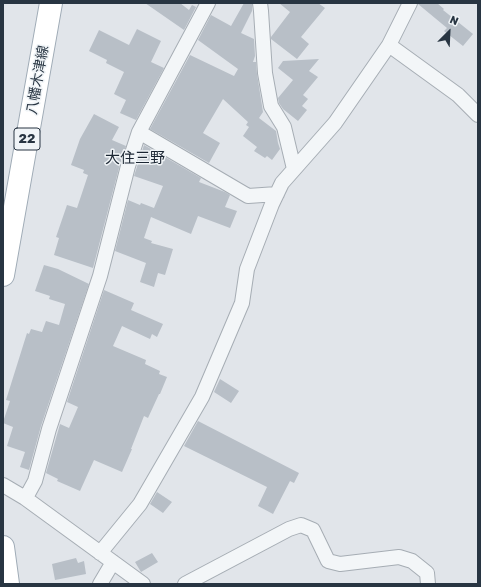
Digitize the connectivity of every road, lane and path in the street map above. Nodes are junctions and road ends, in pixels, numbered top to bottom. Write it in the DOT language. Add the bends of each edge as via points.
graph roads {
  1 [pos="52,3"];
  2 [pos="208,3"];
  3 [pos="260,3"];
  4 [pos="410,3"];
  5 [pos="389,45"];
  6 [pos="478,116"];
  7 [pos="139,132"];
  8 [pos="294,169"];
  9 [pos="277,194"];
  10 [pos="3,275"];
  11 [pos="3,485"];
  12 [pos="25,498"];
  13 [pos="3,547"];
  14 [pos="100,553"];
  15 [pos="113,562"];
  16 [pos="8,584"];
  17 [pos="100,584"];
  18 [pos="143,584"];
  19 [pos="185,584"];
  20 [pos="428,584"];
  1 -- 10 [label="main road, 八幡木津線 / 22"];
  2 -- 7 [label="street"];
  3 -- 8 [label="street" via="265,73 271,106 284,127"];
  4 -- 5 [label="street"];
  5 -- 6 [label="street" via="458,95"];
  5 -- 8 [label="street" via="335,123"];
  7 -- 9 [label="street" via="248,196"];
  7 -- 12 [label="street" via="100,276 49,429 35,481"];
  8 -- 9 [label="street" via="282,183"];
  9 -- 14 [label="street" via="247,269 242,303 202,397 140,504"];
  11 -- 12 [label="street"];
  12 -- 14 [label="street"];
  13 -- 16 [label="main road"];
  14 -- 15 [label="street"];
  15 -- 17 [label="street"];
  15 -- 18 [label="street"];
  19 -- 20 [label="street" via="289,529 302,525 313,530 328,561 340,564 399,557 412,562 427,573"];
}
